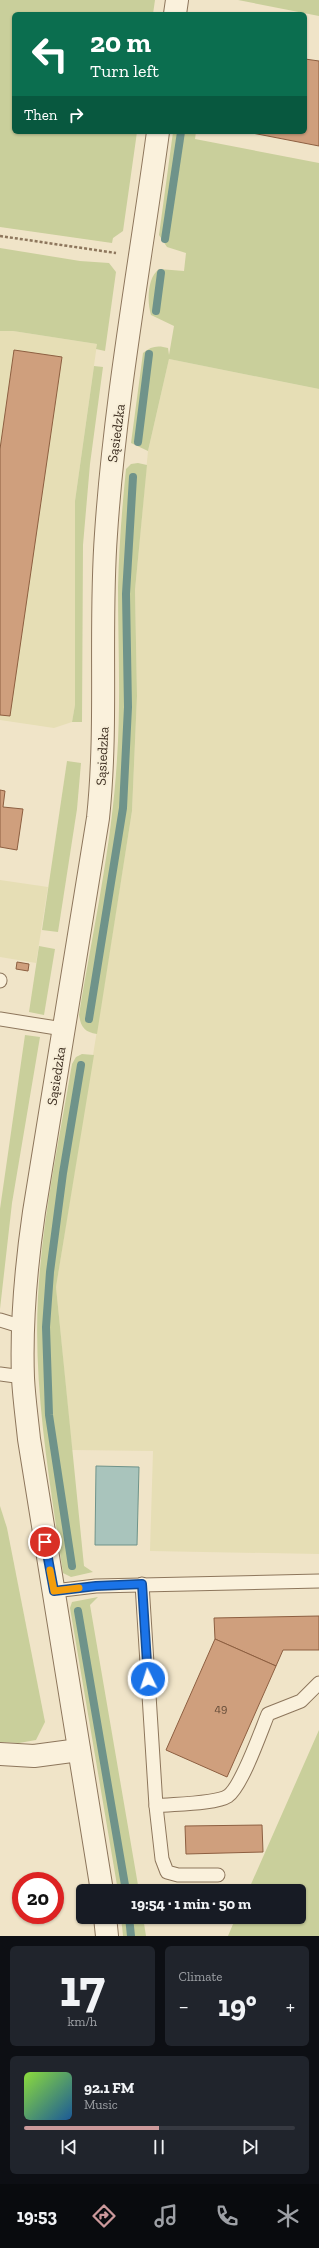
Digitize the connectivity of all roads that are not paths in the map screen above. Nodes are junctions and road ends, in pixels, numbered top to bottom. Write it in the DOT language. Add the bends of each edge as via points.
graph roads {
  1 [pos="177,0"];
  2 [pos="175,12"];
  3 [pos="158,134"];
  4 [pos="0,1019"];
  5 [pos="64,1029"];
  6 [pos="0,1320"];
  7 [pos="23,1327"];
  8 [pos="0,1374"];
  9 [pos="23,1378"];
  10 [pos="319,1580"];
  11 [pos="142,1584"];
  12 [pos="54,1591"];
  13 [pos="319,1683"];
  14 [pos="79,1750"];
  15 [pos="0,1754"];
  16 [pos="156,1806"];
  17 [pos="218,1875"];
  18 [pos="101,1884"];
  19 [pos="106,1924"];
  20 [pos="107,1936"];
  1 -- 2 [label="street"];
  3 -- 5 [label="street, Sąsiedzka" via="114,446 106,534 101,785 91,865"];
  4 -- 5 [label="lane"];
  5 -- 7 [label="street, Sąsiedzka" via="32,1225"];
  6 -- 7 [label="lane"];
  7 -- 9 [label="street, Sąsiedzka"];
  8 -- 9 [label="lane"];
  9 -- 12 [label="street, Sąsiedzka" via="29,1439"];
  10 -- 11 [label="lane"];
  11 -- 12 [label="lane"];
  11 -- 16 [label="lane"];
  12 -- 14 [label="street, Sąsiedzka"];
  13 -- 16 [label="lane" via="301,1701 268,1714 237,1785 228,1796 206,1802"];
  14 -- 15 [label="street" via="34,1756"];
  14 -- 18 [label="street, Sąsiedzka"];
  16 -- 17 [label="lane" via="162,1859 166,1872 178,1876"];
  19 -- 20 [label="street"];
}
